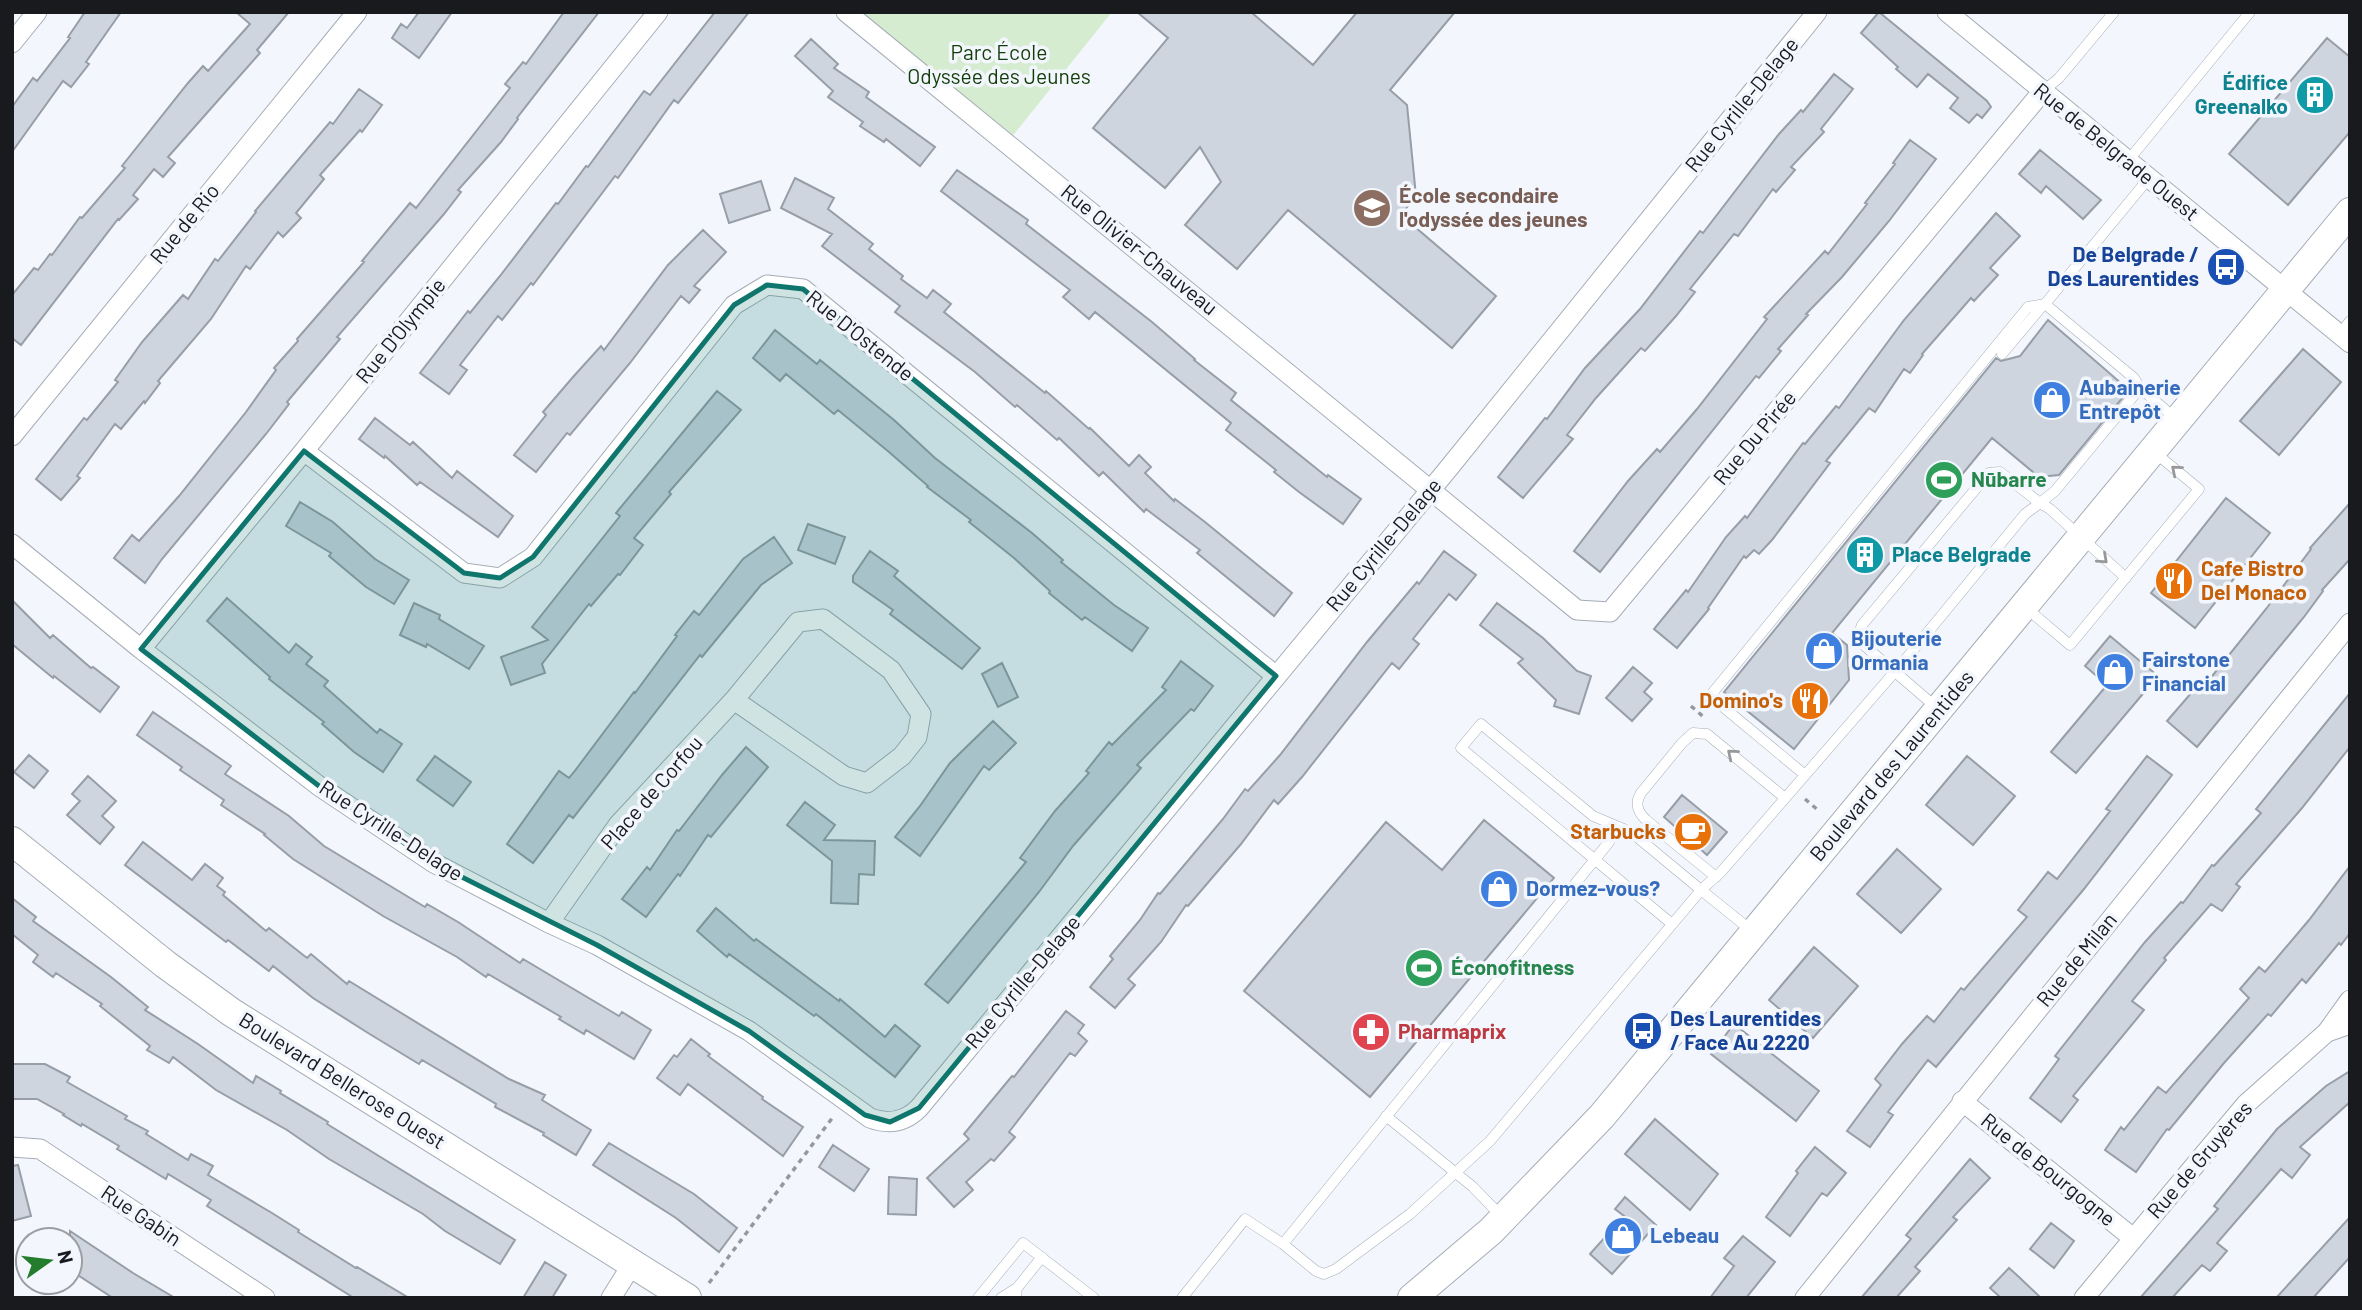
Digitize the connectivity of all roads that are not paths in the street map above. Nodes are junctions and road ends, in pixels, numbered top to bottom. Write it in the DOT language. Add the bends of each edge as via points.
graph roads {
  1 [pos="37,12"];
  2 [pos="357,12"];
  3 [pos="658,12"];
  4 [pos="846,12"];
  5 [pos="1816,12"];
  6 [pos="1947,12"];
  7 [pos="2114,12"];
  8 [pos="2250,12"];
  9 [pos="12,43"];
  10 [pos="2042,92"];
  11 [pos="2127,162"];
  12 [pos="2149,178"];
  13 [pos="2346,223"];
  14 [pos="2286,290"];
  15 [pos="2045,304"];
  16 [pos="2346,333"];
  17 [pos="2002,354"];
  18 [pos="2140,388"];
  19 [pos="2178,421"];
  20 [pos="12,436"];
  21 [pos="304,451"];
  22 [pos="2153,451"];
  23 [pos="1431,489"];
  24 [pos="2040,503"];
  25 [pos="2081,538"];
  26 [pos="12,544"];
  27 [pos="2126,578"];
  28 [pos="2024,607"];
  29 [pos="2350,624"];
  30 [pos="141,649"];
  31 [pos="1894,671"];
  32 [pos="1276,676"];
  33 [pos="734,700"];
  34 [pos="1939,710"];
  35 [pos="1805,775"];
  36 [pos="1785,798"];
  37 [pos="1616,827"];
  38 [pos="12,841"];
  39 [pos="1593,860"];
  40 [pos="1716,877"];
  41 [pos="1700,891"];
  42 [pos="549,923"];
  43 [pos="1672,925"];
  44 [pos="1755,933"];
  45 [pos="2350,1000"];
  46 [pos="2350,1024"];
  47 [pos="2327,1032"];
  48 [pos="1962,1101"];
  49 [pos="1386,1116"];
  50 [pos="12,1147"];
  51 [pos="1456,1174"];
  52 [pos="1503,1219"];
  53 [pos="2133,1238"];
  54 [pos="1283,1244"];
  55 [pos="1042,1257"];
  56 [pos="633,1263"];
  57 [pos="698,1291"];
  58 [pos="1017,1293"];
  59 [pos="265,1298"];
  60 [pos="611,1298"];
  61 [pos="978,1298"];
  62 [pos="1001,1298"];
  63 [pos="1094,1298"];
  64 [pos="1182,1298"];
  65 [pos="1412,1298"];
  66 [pos="1805,1298"];
  67 [pos="2084,1298"];
  1 -- 9 [label="street"];
  2 -- 20 [label="street, Rue de Rio"];
  3 -- 21 [label="street, Rue D'Olympie"];
  4 -- 23 [label="street, Rue Olivier-Chauveau"];
  5 -- 23 [label="street, Rue Cyrille-Delage"];
  6 -- 10 [label="street, Rue de Belgrade Ouest"];
  7 -- 10 [label="lane"];
  8 -- 11 [label="lane"];
  10 -- 11 [label="street, Rue de Belgrade Ouest"];
  10 -- 23 [label="street, Rue Du Pirée" via="1610,611 1577,610"];
  11 -- 12 [label="street, Rue de Belgrade Ouest"];
  12 -- 14 [label="street, Rue de Belgrade Ouest"];
  12 -- 15 [label="lane"];
  13 -- 14 [label="main road, Boulevard des Laurentides"];
  14 -- 16 [label="street, Rue de Belgrade Ouest"];
  14 -- 19 [label="main road, Boulevard des Laurentides"];
  15 -- 17 [label="lane"];
  15 -- 18 [label="lane" via="2134,378"];
  15 -- 35 [label="lane" via="2028,307 1710,696"];
  18 -- 19 [label="lane"];
  18 -- 24 [label="lane"];
  19 -- 22 [label="main road, Boulevard des Laurentides"];
  21 -- 30 [label="street, Rue D'Olympie"];
  21 -- 32 [label="street, Rue D'Ostende" via="464,573 500,578 533,557 734,305 767,285 803,289"];
  22 -- 25 [label="main road, Boulevard des Laurentides"];
  27 -- 22 [label="lane, one-way" via="2199,489"];
  23 -- 32 [label="street, Rue Cyrille-Delage"];
  24 -- 25 [label="lane"];
  24 -- 31 [label="lane" via="2025,514"];
  24 -- 31 [label="lane" via="2000,472 1983,478 1861,628 1862,643"];
  25 -- 27 [label="lane, one-way"];
  25 -- 28 [label="main road, Boulevard des Laurentides"];
  26 -- 30 [label="street, Rue Cyrille-Delage"];
  27 -- 28 [label="lane" via="2070,645"];
  28 -- 34 [label="main road, Boulevard des Laurentides"];
  29 -- 48 [label="street, Rue de Milan"];
  30 -- 42 [label="street, Rue Cyrille-Delage" via="319,786 422,855"];
  31 -- 34 [label="lane"];
  31 -- 35 [label="lane"];
  32 -- 42 [label="street, Rue Cyrille-Delage" via="919,1108 903,1120 870,1118 749,1031"];
  33 -- 33 [label="street, Place de Corfou" via="844,776 867,783 902,756 917,737 921,714 891,670 823,620 798,622"];
  33 -- 42 [label="street, Place de Corfou" via="618,825"];
  34 -- 44 [label="main road, Boulevard des Laurentides"];
  35 -- 36 [label="lane"];
  36 -- 40 [label="lane"];
  36 -- 40 [label="lane, one-way" via="1707,734 1693,733 1682,743 1641,793 1638,810"];
  37 -- 39 [label="lane"];
  37 -- 39 [label="lane" via="1593,816 1481,724 1461,748"];
  37 -- 41 [label="lane" via="1631,832"];
  38 -- 56 [label="main road, Boulevard Bellerose Ouest" via="231,1012"];
  39 -- 43 [label="lane"];
  39 -- 49 [label="lane"];
  40 -- 41 [label="lane"];
  41 -- 43 [label="lane"];
  41 -- 44 [label="lane"];
  43 -- 51 [label="lane" via="1507,1123"];
  44 -- 52 [label="main road, Boulevard des Laurentides" via="1602,1116"];
  45 -- 47 [label="street, Rue de Gruyères"];
  46 -- 47 [label="street, Rue de Gruyères"];
  47 -- 53 [label="street, Rue de Gruyères" via="2246,1104"];
  48 -- 53 [label="street, Rue de Bourgogne"];
  48 -- 66 [label="street, Rue de Milan"];
  49 -- 51 [label="lane"];
  49 -- 54 [label="lane"];
  50 -- 59 [label="street, Rue Gabin" via="40,1149"];
  51 -- 52 [label="lane"];
  51 -- 54 [label="lane" via="1328,1273 1316,1271"];
  52 -- 65 [label="main road, Boulevard des Laurentides"];
  53 -- 67 [label="street, Rue de Gruyères"];
  54 -- 64 [label="lane" via="1245,1219"];
  55 -- 58 [label="lane"];
  55 -- 61 [label="lane" via="1023,1243"];
  55 -- 63 [label="lane"];
  56 -- 57 [label="main road, Boulevard Bellerose Ouest"];
  56 -- 60 [label="street"];
  58 -- 62 [label="lane"];
}
